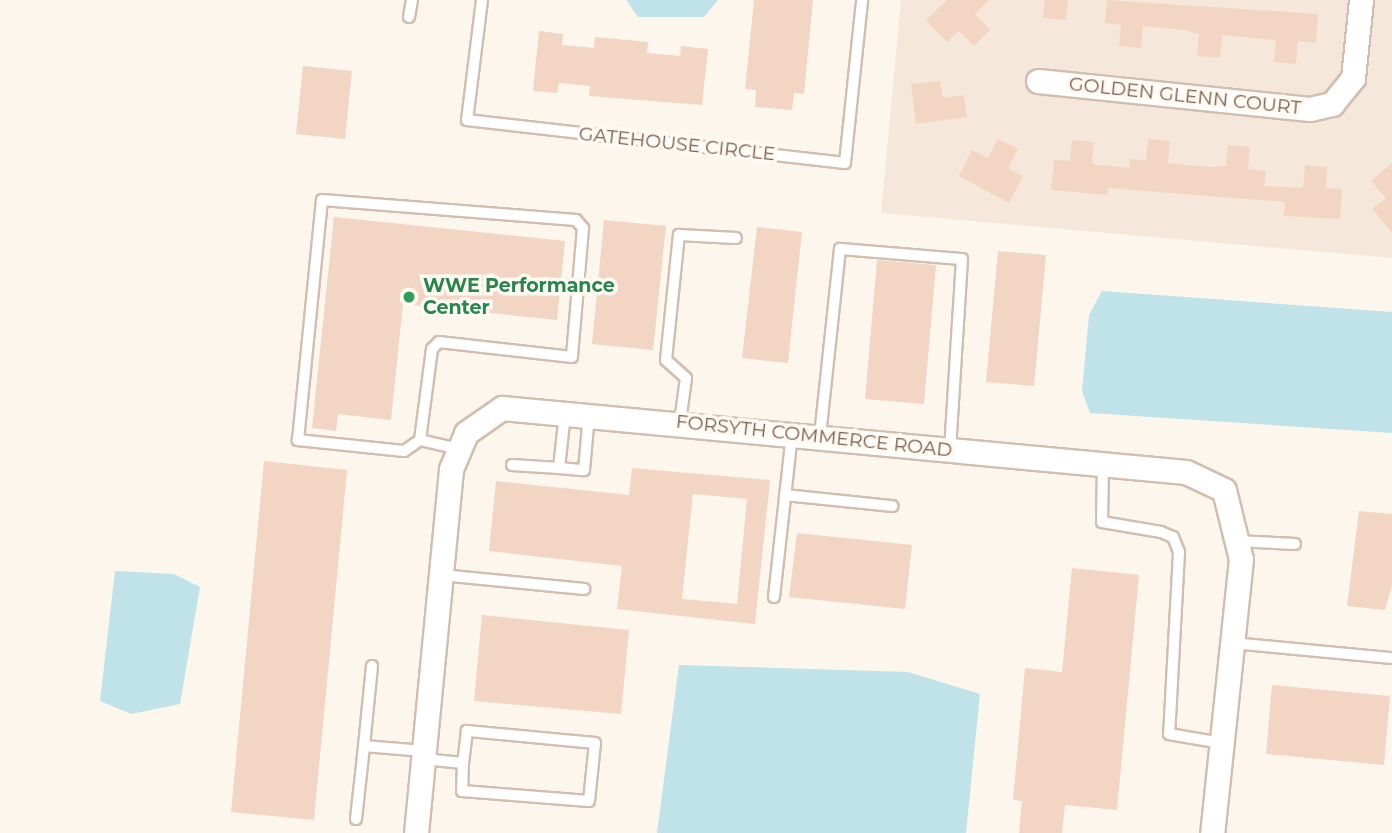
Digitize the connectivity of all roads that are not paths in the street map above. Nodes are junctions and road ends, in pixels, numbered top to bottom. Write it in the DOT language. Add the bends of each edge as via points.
graph roads {
  1 [pos="412,0"];
  2 [pos="482,0"];
  3 [pos="862,0"];
  4 [pos="1361,0"];
  5 [pos="409,17"];
  6 [pos="1038,81"];
  7 [pos="736,238"];
  8 [pos="565,411"];
  9 [pos="589,413"];
  10 [pos="680,422"];
  11 [pos="792,434"];
  12 [pos="820,436"];
  13 [pos="420,440"];
  14 [pos="458,449"];
  15 [pos="950,449"];
  16 [pos="1103,464"];
  17 [pos="512,465"];
  18 [pos="559,468"];
  19 [pos="785,495"];
  20 [pos="892,506"];
  21 [pos="1237,541"];
  22 [pos="1294,544"];
  23 [pos="441,575"];
  24 [pos="584,589"];
  25 [pos="774,597"];
  26 [pos="1232,643"];
  27 [pos="1392,658"];
  28 [pos="372,666"];
  29 [pos="1221,743"];
  30 [pos="363,746"];
  31 [pos="423,755"];
  32 [pos="463,763"];
  33 [pos="356,819"];
  34 [pos="416,833"];
  35 [pos="1212,833"];
  1 -- 5 [label="lane"];
  2 -- 3 [label="lane, GATEHOUSE CIRCLE" via="467,121 845,163"];
  4 -- 6 [label="street, GOLDEN GLENN COURT" via="1353,79 1332,104 1310,109"];
  7 -- 10 [label="lane" via="679,235 666,360 686,378"];
  8 -- 9 [label="street, FORSYTH COMMERCE ROAD"];
  8 -- 14 [label="street, FORSYTH COMMERCE ROAD" via="502,408 466,432"];
  8 -- 18 [label="lane"];
  9 -- 10 [label="street, FORSYTH COMMERCE ROAD"];
  9 -- 18 [label="lane" via="584,470"];
  10 -- 11 [label="street, FORSYTH COMMERCE ROAD"];
  11 -- 12 [label="street, FORSYTH COMMERCE ROAD"];
  11 -- 19 [label="lane"];
  12 -- 15 [label="street, FORSYTH COMMERCE ROAD"];
  12 -- 15 [label="lane" via="840,249 962,259"];
  13 -- 13 [label="lane" via="432,349 439,342 572,357 583,228 576,220 322,200 298,440 404,451"];
  13 -- 14 [label="lane"];
  14 -- 23 [label="street"];
  15 -- 16 [label="street, FORSYTH COMMERCE ROAD"];
  16 -- 21 [label="street, FORSYTH COMMERCE ROAD" via="1186,472 1224,491"];
  16 -- 29 [label="lane" via="1102,522 1161,532 1173,537 1179,552 1169,734"];
  17 -- 18 [label="lane"];
  19 -- 20 [label="lane"];
  19 -- 25 [label="lane"];
  21 -- 22 [label="lane"];
  21 -- 26 [label="street, FORSYTH COMMERCE ROAD"];
  23 -- 24 [label="lane"];
  23 -- 31 [label="street"];
  26 -- 27 [label="lane"];
  26 -- 29 [label="street, FORSYTH COMMERCE ROAD"];
  28 -- 30 [label="lane"];
  29 -- 35 [label="street, FORSYTH COMMERCE ROAD"];
  30 -- 31 [label="lane"];
  30 -- 33 [label="lane"];
  31 -- 32 [label="lane"];
  31 -- 34 [label="street"];
  32 -- 32 [label="lane" via="461,791 589,801 595,743 467,730"];
}
